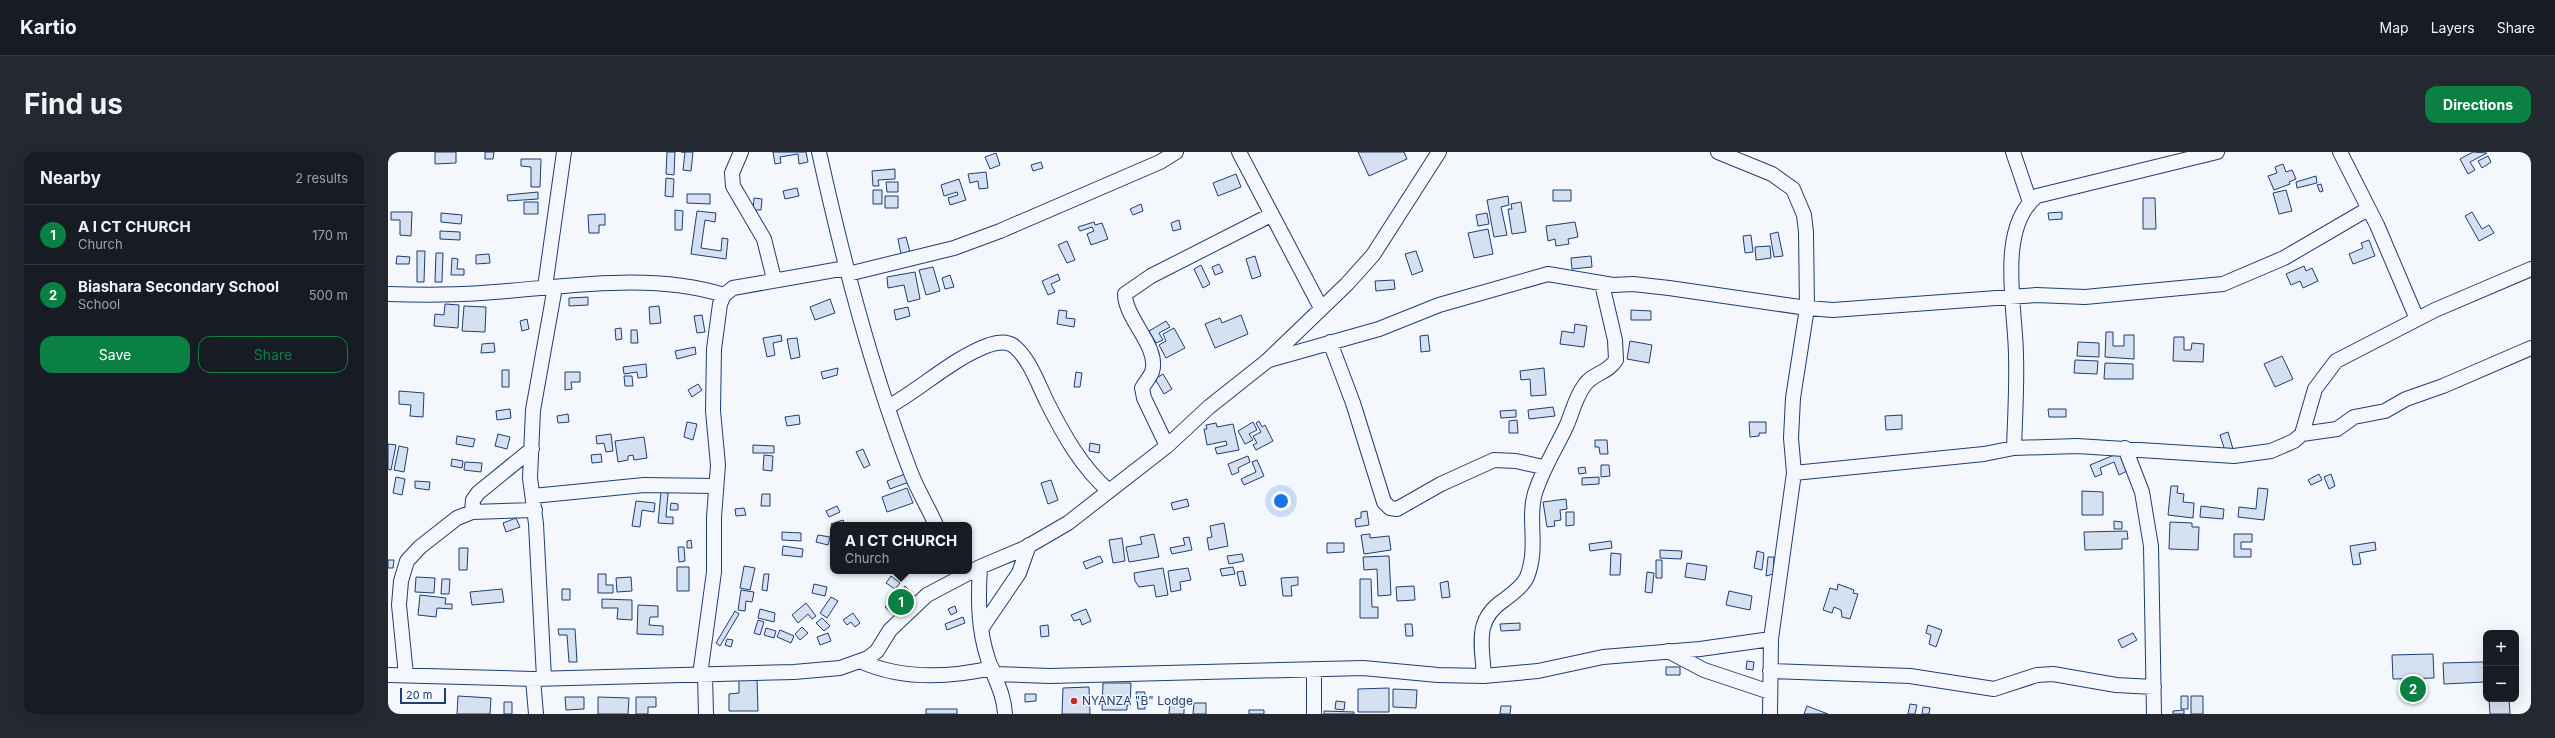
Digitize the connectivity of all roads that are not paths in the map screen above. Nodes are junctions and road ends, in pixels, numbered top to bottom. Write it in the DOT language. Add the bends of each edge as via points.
graph roads {
  1 [pos="564,152"];
  2 [pos="741,152"];
  3 [pos="819,152"];
  4 [pos="1176,152"];
  5 [pos="1239,152"];
  6 [pos="1718,152"];
  7 [pos="2013,152"];
  8 [pos="2216,152"];
  9 [pos="2340,152"];
  10 [pos="1435,153"];
  11 [pos="2030,202"];
  12 [pos="2368,209"];
  13 [pos="1271,215"];
  14 [pos="2531,269"];
  15 [pos="847,271"];
  16 [pos="774,279"];
  17 [pos="1602,284"];
  18 [pos="550,287"];
  19 [pos="388,294"];
  20 [pos="724,295"];
  21 [pos="2013,297"];
  22 [pos="1321,308"];
  23 [pos="1807,308"];
  24 [pos="2417,319"];
  25 [pos="1330,342"];
  26 [pos="2531,348"];
  27 [pos="1267,361"];
  28 [pos="888,407"];
  29 [pos="2302,434"];
  30 [pos="1167,446"];
  31 [pos="2014,448"];
  32 [pos="2125,448"];
  33 [pos="532,449"];
  34 [pos="1543,467"];
  35 [pos="1794,473"];
  36 [pos="716,486"];
  37 [pos="1109,491"];
  38 [pos="533,496"];
  39 [pos="535,510"];
  40 [pos="472,512"];
  41 [pos="935,522"];
  42 [pos="1029,545"];
  43 [pos="980,567"];
  44 [pos="972,569"];
  45 [pos="957,574"];
  46 [pos="981,629"];
  47 [pos="1771,639"];
  48 [pos="1668,651"];
  49 [pos="860,661"];
  50 [pos="1314,669"];
  51 [pos="993,671"];
  52 [pos="1770,671"];
  53 [pos="388,675"];
  54 [pos="406,675"];
  55 [pos="702,675"];
  56 [pos="1484,676"];
  57 [pos="539,679"];
  58 [pos="2154,688"];
  59 [pos="1770,692"];
  60 [pos="536,714"];
  61 [pos="706,714"];
  62 [pos="1005,714"];
  63 [pos="1314,714"];
  64 [pos="1770,714"];
  65 [pos="2154,714"];
  1 -- 18 [label="street"];
  2 -- 16 [label="street" via="732,174 733,186 764,239"];
  3 -- 15 [label="street"];
  4 -- 15 [label="street" via="1160,162 1000,231 947,250"];
  5 -- 13 [label="street"];
  6 -- 23 [label="street" via="1772,174 1793,189 1797,195 1804,215 1806,232"];
  7 -- 11 [label="street"];
  8 -- 11 [label="street" via="2036,196"];
  9 -- 12 [label="street"];
  10 -- 22 [label="street" via="1373,255"];
  11 -- 21 [label="street" via="2018,219 2015,233 2012,264"];
  12 -- 21 [label="street" via="2284,258 2223,284 2085,297"];
  12 -- 24 [label="street"];
  13 -- 22 [label="street"];
  13 -- 30 [label="street" via="1151,276 1125,294 1127,307 1142,333 1151,359 1152,373 1142,388 1144,398"];
  14 -- 24 [label="street"];
  15 -- 16 [label="street"];
  15 -- 28 [label="street"];
  16 -- 20 [label="street" via="733,288"];
  17 -- 23 [label="street" via="1633,284 1704,292"];
  17 -- 25 [label="street" via="1548,274 1540,275 1439,305 1379,329"];
  17 -- 34 [label="street" via="1615,340 1616,360 1605,372 1592,377 1583,386 1565,428"];
  18 -- 19 [label="street" via="483,293"];
  18 -- 20 [label="street" via="663,285 706,289"];
  18 -- 33 [label="street" via="533,410"];
  20 -- 36 [label="street" via="720,304 714,349 713,411 718,465"];
  21 -- 23 [label="street" via="1859,309"];
  21 -- 31 [label="street" via="2016,356"];
  22 -- 27 [label="street"];
  23 -- 35 [label="street" via="1793,398 1791,438"];
  24 -- 29 [label="street" via="2336,361 2315,389"];
  25 -- 27 [label="street"];
  25 -- 34 [label="street" via="1353,403 1382,496 1390,508 1406,506 1441,484 1494,460 1516,461"];
  26 -- 29 [label="street" via="2385,411 2354,417 2337,429"];
  27 -- 30 [label="street" via="1209,407"];
  28 -- 37 [label="street" via="960,361 990,345 1007,342 1024,358 1048,404 1092,476"];
  28 -- 41 [label="street" via="911,474"];
  29 -- 32 [label="street" via="2294,441 2271,451 2252,455"];
  30 -- 37 [label="street"];
  31 -- 32 [label="street"];
  31 -- 35 [label="street" via="1984,454"];
  32 -- 58 [label="street" via="2142,492 2151,546"];
  33 -- 38 [label="street" via="530,478"];
  33 -- 40 [label="street" via="478,493 473,500"];
  34 -- 56 [label="street" via="1534,496 1534,545 1531,565 1525,580 1485,617 1481,637"];
  35 -- 47 [label="street"];
  36 -- 38 [label="street" via="671,484 564,491"];
  36 -- 55 [label="street" via="714,572"];
  37 -- 42 [label="street" via="1068,523"];
  38 -- 39 [label="street"];
  39 -- 40 [label="street"];
  39 -- 57 [label="street" via="542,604"];
  40 -- 54 [label="street" via="457,518 420,547 408,561 401,581 399,605"];
  42 -- 43 [label="street"];
  42 -- 46 [label="street" via="1015,579"];
  43 -- 44 [label="street"];
  43 -- 46 [label="street" via="978,592"];
  45 -- 49 [label="street" via="927,595 890,630 877,652"];
  46 -- 51 [label="street"];
  47 -- 48 [label="street"];
  47 -- 52 [label="street"];
  48 -- 56 [label="street" via="1603,657 1538,671"];
  48 -- 59 [label="street" via="1704,670"];
  49 -- 51 [label="street" via="877,669 911,675 942,676"];
  49 -- 55 [label="street" via="840,668"];
  50 -- 51 [label="street" via="1050,676"];
  50 -- 56 [label="street" via="1363,668 1438,676"];
  50 -- 63 [label="street"];
  51 -- 62 [label="street" via="1004,701"];
  52 -- 58 [label="street" via="1910,676 1994,689 2037,675 2053,674 2116,685"];
  52 -- 59 [label="street"];
  53 -- 54 [label="street"];
  54 -- 57 [label="street"];
  55 -- 57 [label="street"];
  55 -- 61 [label="street"];
  57 -- 60 [label="street"];
  58 -- 65 [label="street"];
  59 -- 64 [label="street"];
}
